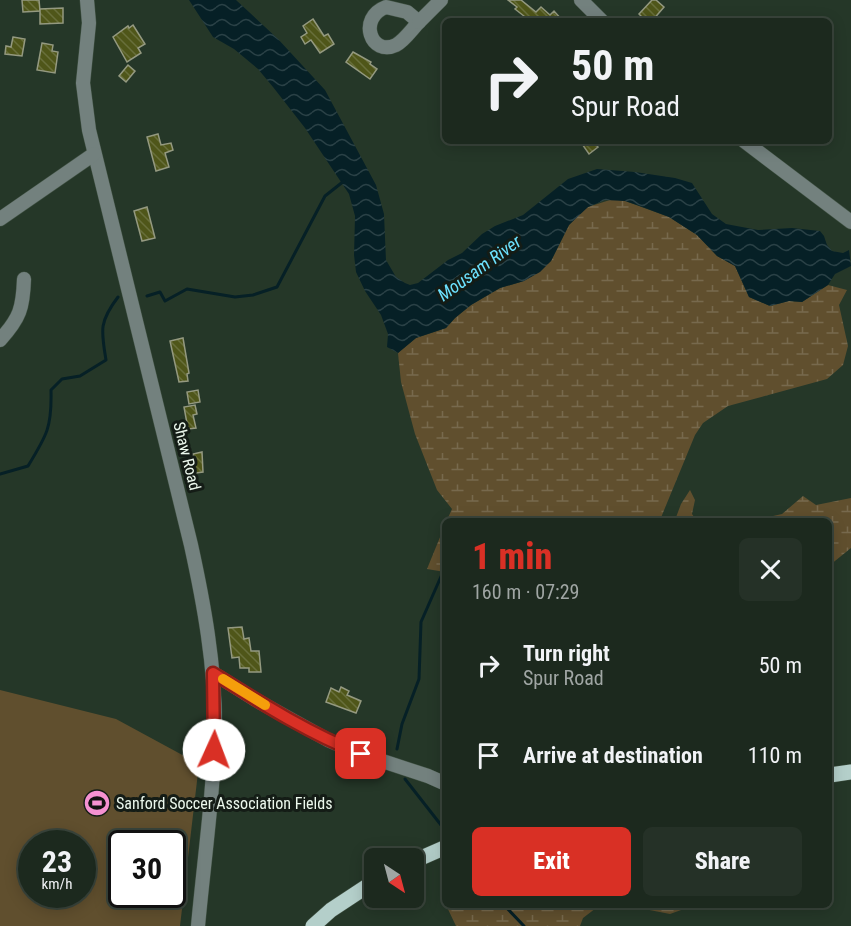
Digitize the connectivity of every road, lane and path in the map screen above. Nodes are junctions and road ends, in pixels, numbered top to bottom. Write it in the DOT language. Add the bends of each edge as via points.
graph roads {
  1 [pos="87,0"];
  2 [pos="441,0"];
  3 [pos="581,0"];
  4 [pos="600,18"];
  5 [pos="420,22"];
  6 [pos="748,144"];
  7 [pos="94,154"];
  8 [pos="847,213"];
  9 [pos="0,219"];
  10 [pos="24,279"];
  11 [pos="0,340"];
  12 [pos="213,673"];
  13 [pos="851,772"];
  14 [pos="832,775"];
  15 [pos="442,782"];
  16 [pos="442,850"];
  17 [pos="424,857"];
  18 [pos="364,888"];
  19 [pos="198,926"];
  20 [pos="312,926"];
  1 -- 7 [label="street, Shaw Road" via="89,23 83,83"];
  2 -- 5 [label="street"];
  3 -- 4 [label="street"];
  6 -- 8 [label="street"];
  7 -- 9 [label="street"];
  7 -- 12 [label="street, Shaw Road" via="191,545"];
  10 -- 11 [label="street" via="16,321"];
  12 -- 15 [label="street" via="328,740"];
  12 -- 19 [label="street, Shaw Road" via="214,750"];
  13 -- 14 [label="main road"];
  16 -- 17 [label="main road"];
  18 -- 20 [label="main road"];
}
